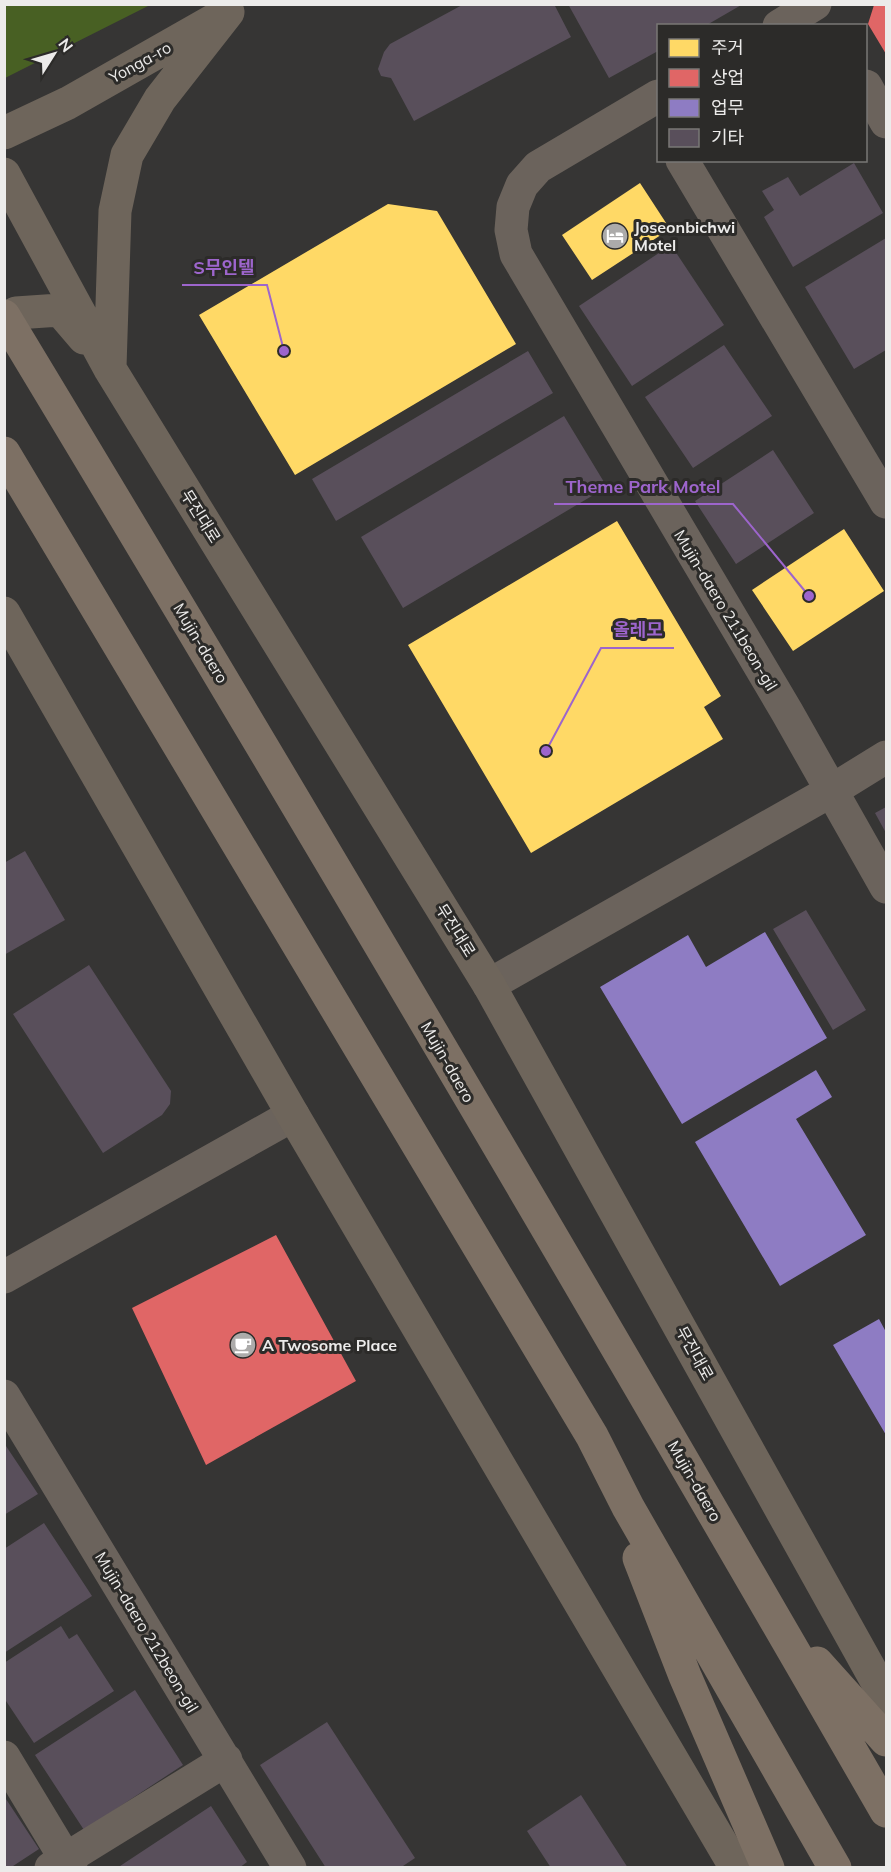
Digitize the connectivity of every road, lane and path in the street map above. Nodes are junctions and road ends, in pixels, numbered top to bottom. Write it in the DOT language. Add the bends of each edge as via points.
graph roads {
  1 [pos="816,4"];
  2 [pos="235,8"];
  3 [pos="782,24"];
  4 [pos="829,24"];
  5 [pos="867,89"];
  6 [pos="655,107"];
  7 [pos="886,122"];
  8 [pos="4,133"];
  9 [pos="683,162"];
  10 [pos="4,174"];
  11 [pos="4,318"];
  12 [pos="110,369"];
  13 [pos="4,453"];
  14 [pos="886,502"];
  15 [pos="4,613"];
  16 [pos="886,757"];
  17 [pos="831,791"];
  18 [pos="886,887"];
  19 [pos="489,985"];
  20 [pos="293,1115"];
  21 [pos="4,1276"];
  22 [pos="4,1396"];
  23 [pos="592,1436"];
  24 [pos="773,1614"];
  25 [pos="886,1698"];
  26 [pos="886,1740"];
  27 [pos="4,1757"];
  28 [pos="226,1760"];
  29 [pos="886,1811"];
  30 [pos="62,1865"];
  31 [pos="290,1868"];
  32 [pos="736,1868"];
  33 [pos="768,1868"];
  34 [pos="835,1868"];
  1 -- 3 [label="street"];
  1 -- 4 [label="street"];
  2 -- 8 [label="street, Yonga-ro" via="68,103"];
  2 -- 12 [label="street" via="160,99 127,155 115,211"];
  5 -- 7 [label="street"];
  6 -- 17 [label="street, Mujin-daero 211beon-gil" via="538,167 522,185 513,207 511,230 516,254"];
  9 -- 14 [label="street"];
  10 -- 12 [label="street, 무진대로"];
  11 -- 12 [label="street" via="16,313 60,310"];
  11 -- 24 [label="highway, Mujin-daero" via="201,642"];
  12 -- 19 [label="street, 무진대로"];
  13 -- 23 [label="highway"];
  15 -- 20 [label="street"];
  16 -- 17 [label="street"];
  17 -- 18 [label="street, Mujin-daero 211beon-gil"];
  17 -- 19 [label="street"];
  19 -- 25 [label="street, 무진대로"];
  20 -- 21 [label="street"];
  20 -- 32 [label="street"];
  22 -- 28 [label="street, Mujin-daero 212beon-gil"];
  23 -- 33 [label="highway" via="685,1676"];
  23 -- 34 [label="highway" via="628,1507"];
  24 -- 26 [label="highway"];
  24 -- 29 [label="highway, Mujin-daero"];
  27 -- 30 [label="street"];
  28 -- 30 [label="street"];
  28 -- 31 [label="street, Mujin-daero 212beon-gil"];
}
